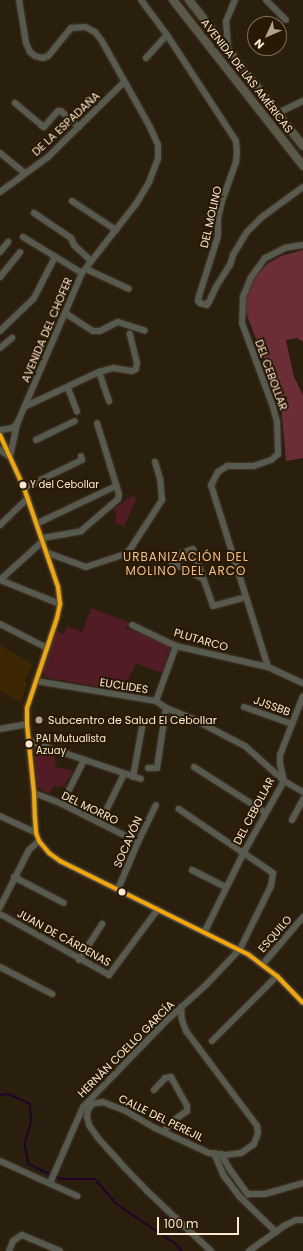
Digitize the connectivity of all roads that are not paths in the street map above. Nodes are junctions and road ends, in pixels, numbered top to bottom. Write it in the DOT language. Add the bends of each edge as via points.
graph roads {
  1 [pos="19,0"];
  2 [pos="141,0"];
  3 [pos="173,0"];
  4 [pos="189,0"];
  5 [pos="266,0"];
  6 [pos="232,1"];
  7 [pos="282,16"];
  8 [pos="167,35"];
  9 [pos="228,50"];
  10 [pos="146,58"];
  11 [pos="124,82"];
  12 [pos="303,101"];
  13 [pos="15,103"];
  14 [pos="278,113"];
  15 [pos="79,127"];
  16 [pos="303,146"];
  17 [pos="0,153"];
  18 [pos="303,166"];
  19 [pos="25,173"];
  20 [pos="303,187"];
  21 [pos="0,192"];
  22 [pos="72,200"];
  23 [pos="34,213"];
  24 [pos="116,230"];
  25 [pos="23,237"];
  26 [pos="8,242"];
  27 [pos="303,245"];
  28 [pos="0,252"];
  29 [pos="20,252"];
  30 [pos="55,256"];
  31 [pos="90,261"];
  32 [pos="84,271"];
  33 [pos="0,277"];
  34 [pos="129,289"];
  35 [pos="65,313"];
  36 [pos="0,331"];
  37 [pos="145,331"];
  38 [pos="130,334"];
  39 [pos="12,338"];
  40 [pos="0,348"];
  41 [pos="100,372"];
  42 [pos="68,388"];
  43 [pos="109,401"];
  44 [pos="26,406"];
  45 [pos="77,411"];
  46 [pos="75,421"];
  47 [pos="97,423"];
  48 [pos="17,424"];
  49 [pos="0,430"];
  50 [pos="0,435"];
  51 [pos="36,440"];
  52 [pos="0,450"];
  53 [pos="81,456"];
  54 [pos="10,457"];
  55 [pos="155,462"];
  56 [pos="116,486"];
  57 [pos="24,488"];
  58 [pos="28,498"];
  59 [pos="38,523"];
  60 [pos="0,525"];
  61 [pos="43,539"];
  62 [pos="48,553"];
  63 [pos="202,578"];
  64 [pos="0,580"];
  65 [pos="246,597"];
  66 [pos="60,604"];
  67 [pos="0,624"];
  68 [pos="132,625"];
  69 [pos="176,646"];
  70 [pos="47,648"];
  71 [pos="268,667"];
  72 [pos="36,681"];
  73 [pos="303,683"];
  74 [pos="303,696"];
  75 [pos="156,701"];
  76 [pos="244,707"];
  77 [pos="166,708"];
  78 [pos="143,722"];
  79 [pos="27,724"];
  80 [pos="155,724"];
  81 [pos="292,724"];
  82 [pos="163,725"];
  83 [pos="0,729"];
  84 [pos="29,741"];
  85 [pos="84,760"];
  86 [pos="194,766"];
  87 [pos="148,768"];
  88 [pos="124,774"];
  89 [pos="133,777"];
  90 [pos="141,779"];
  91 [pos="284,781"];
  92 [pos="303,792"];
  93 [pos="34,793"];
  94 [pos="303,799"];
  95 [pos="62,804"];
  96 [pos="156,805"];
  97 [pos="179,809"];
  98 [pos="266,813"];
  99 [pos="0,816"];
  100 [pos="292,820"];
  101 [pos="100,823"];
  102 [pos="36,833"];
  103 [pos="39,841"];
  104 [pos="138,842"];
  105 [pos="244,852"];
  106 [pos="192,870"];
  107 [pos="14,877"];
  108 [pos="226,887"];
  109 [pos="118,889"];
  110 [pos="3,892"];
  111 [pos="64,903"];
  112 [pos="0,907"];
  113 [pos="158,909"];
  114 [pos="0,914"];
  115 [pos="303,917"];
  116 [pos="102,924"];
  117 [pos="300,926"];
  118 [pos="204,932"];
  119 [pos="240,949"];
  120 [pos="79,960"];
  121 [pos="263,964"];
  122 [pos="0,967"];
  123 [pos="277,976"];
  124 [pos="52,994"];
  125 [pos="303,1003"];
  126 [pos="181,1007"];
  127 [pos="212,1041"];
  128 [pos="154,1090"];
  129 [pos="92,1103"];
  130 [pos="163,1132"];
  131 [pos="214,1153"];
  132 [pos="221,1154"];
  133 [pos="0,1161"];
  134 [pos="51,1181"];
  135 [pos="303,1183"];
  136 [pos="77,1196"];
  137 [pos="303,1220"];
  138 [pos="276,1232"];
  139 [pos="8,1251"];
  140 [pos="60,1251"];
  141 [pos="211,1251"];
  142 [pos="249,1251"];
  1 -- 11 [label="street, AVENIDA DEL CHOFER" via="26,43 35,56 48,56 71,28 85,28 95,32 102,41"];
  2 -- 8 [label="street, DEL MOLINO"];
  3 -- 18 [label="main road, AVENIDA DE LAS AMÉRICAS"];
  4 -- 9 [label="main road, AVENIDA DE LAS AMÉRICAS"];
  5 -- 7 [label="street"];
  6 -- 9 [label="street" via="226,21"];
  8 -- 10 [label="street"];
  8 -- 20 [label="street, DEL MOLINO" via="236,142 237,152 218,218 218,236 198,301 202,304 209,302 247,232 262,217"];
  9 -- 14 [label="main road, AVENIDA DE LAS AMÉRICAS"];
  11 -- 15 [label="street, DE LA ESPADAÑA"];
  11 -- 24 [label="street, AVENIDA DEL CHOFER" via="156,140 158,159 140,198"];
  12 -- 14 [label="street"];
  13 -- 15 [label="street" via="44,127 58,111 61,111"];
  14 -- 16 [label="main road, AVENIDA DE LAS AMÉRICAS"];
  15 -- 19 [label="street, DE LA ESPADAÑA"];
  17 -- 19 [label="street"];
  19 -- 21 [label="street, DE LA ESPADAÑA"];
  22 -- 24 [label="street"];
  23 -- 31 [label="street" via="72,239 74,246"];
  24 -- 31 [label="street, AVENIDA DEL CHOFER"];
  25 -- 30 [label="street"];
  26 -- 28 [label="street"];
  27 -- 65 [label="street, DEL CEBOLLAR" via="285,248 265,258 250,276 243,297 242,324 273,407 278,454 271,460 254,466 227,466 218,472 211,486"];
  29 -- 33 [label="street"];
  30 -- 32 [label="street"];
  30 -- 36 [label="street" via="34,298"];
  31 -- 32 [label="street, AVENIDA DEL CHOFER"];
  32 -- 34 [label="street"];
  32 -- 35 [label="street, AVENIDA DEL CHOFER"];
  35 -- 37 [label="street" via="93,331 100,331 118,322"];
  35 -- 44 [label="street, AVENIDA DEL CHOFER"];
  38 -- 41 [label="street" via="137,365 132,372 113,368"];
  39 -- 40 [label="street"];
  41 -- 42 [label="street"];
  41 -- 43 [label="street"];
  42 -- 44 [label="street"];
  42 -- 45 [label="street"];
  44 -- 48 [label="street, AVENIDA DEL CHOFER"];
  46 -- 51 [label="street"];
  47 -- 56 [label="street"];
  48 -- 49 [label="street" via="12,428"];
  48 -- 54 [label="street, AVENIDA DEL CHOFER"];
  50 -- 54 [label="street"];
  52 -- 54 [label="street"];
  53 -- 57 [label="street" via="82,460"];
  54 -- 57 [label="street"];
  55 -- 62 [label="street" via="162,500 129,551 86,567"];
  56 -- 59 [label="street"];
  56 -- 61 [label="street" via="118,499 84,529"];
  57 -- 58 [label="street"];
  58 -- 59 [label="street"];
  58 -- 60 [label="street"];
  59 -- 61 [label="street"];
  61 -- 62 [label="street"];
  61 -- 64 [label="street"];
  62 -- 66 [label="street"];
  63 -- 63 [label="street" via="193,549 170,557 172,562"];
  63 -- 65 [label="street" via="212,606"];
  64 -- 66 [label="street"];
  65 -- 71 [label="street, DEL CEBOLLAR"];
  66 -- 70 [label="street"];
  67 -- 70 [label="street"];
  68 -- 69 [label="street, PLUTARCO"];
  69 -- 71 [label="street, PLUTARCO"];
  69 -- 75 [label="street"];
  70 -- 72 [label="street"];
  71 -- 73 [label="street"];
  72 -- 75 [label="street, EUCLIDES"];
  72 -- 79 [label="street" via="29,698"];
  74 -- 81 [label="street, DEL CEBOLLAR"];
  75 -- 77 [label="street, EUCLIDES"];
  76 -- 81 [label="street, JJSSBB"];
  77 -- 82 [label="street"];
  77 -- 91 [label="street, EUCLIDES" via="245,746"];
  78 -- 89 [label="street"];
  79 -- 83 [label="street"];
  79 -- 84 [label="street"];
  80 -- 82 [label="street"];
  81 -- 91 [label="street, DEL CEBOLLAR" via="280,755"];
  82 -- 87 [label="street" via="157,768"];
  84 -- 85 [label="street"];
  84 -- 93 [label="street"];
  85 -- 88 [label="street"];
  85 -- 95 [label="street"];
  86 -- 98 [label="street"];
  88 -- 89 [label="street"];
  88 -- 101 [label="street"];
  89 -- 90 [label="street"];
  91 -- 92 [label="street, EUCLIDES"];
  91 -- 98 [label="street, DEL CEBOLLAR"];
  93 -- 95 [label="street, DEL MORRO"];
  93 -- 102 [label="street"];
  94 -- 100 [label="street"];
  95 -- 101 [label="street, DEL MORRO"];
  96 -- 104 [label="street, SOCAVÓN"];
  97 -- 105 [label="street"];
  98 -- 105 [label="street, DEL CEBOLLAR"];
  99 -- 102 [label="street"];
  101 -- 104 [label="street, DEL MORRO"];
  102 -- 103 [label="street"];
  103 -- 107 [label="street" via="32,846"];
  103 -- 109 [label="street" via="60,861"];
  104 -- 109 [label="street, SOCAVÓN"];
  105 -- 108 [label="street, DEL CEBOLLAR"];
  105 -- 119 [label="street, HERNÁN COELLO GARCÍA" via="273,873 273,880"];
  106 -- 108 [label="street"];
  107 -- 110 [label="street"];
  107 -- 111 [label="street"];
  108 -- 118 [label="street, DEL CEBOLLAR"];
  109 -- 113 [label="street"];
  110 -- 112 [label="street"];
  113 -- 118 [label="street"];
  113 -- 120 [label="street, JUAN DE CÁRDENAS" via="109,975"];
  114 -- 120 [label="street, JUAN DE CÁRDENAS"];
  115 -- 117 [label="street, ESQUILO"];
  116 -- 120 [label="street"];
  117 -- 121 [label="street, ESQUILO"];
  118 -- 119 [label="street"];
  119 -- 121 [label="street"];
  119 -- 126 [label="street, HERNÁN COELLO GARCÍA"];
  121 -- 123 [label="street"];
  122 -- 124 [label="street"];
  123 -- 125 [label="street"];
  123 -- 127 [label="street"];
  126 -- 129 [label="street, HERNÁN COELLO GARCÍA"];
  126 -- 132 [label="street, CALLE DEL PEREJIL" via="186,1031 257,1126 256,1140 250,1148 241,1153"];
  128 -- 130 [label="street" via="165,1078 171,1077 187,1106 187,1111"];
  129 -- 130 [label="street, CALLE DEL PEREJIL" via="108,1103"];
  129 -- 134 [label="street, HERNÁN COELLO GARCÍA" via="83,1107"];
  129 -- 141 [label="street" via="87,1117 89,1126 98,1138 147,1191"];
  130 -- 131 [label="street, CALLE DEL PEREJIL"];
  131 -- 132 [label="street, CALLE DEL PEREJIL"];
  131 -- 138 [label="street" via="224,1176 239,1196"];
  132 -- 135 [label="street" via="248,1194 265,1194"];
  133 -- 134 [label="street"];
  134 -- 136 [label="street"];
  137 -- 138 [label="street" via="296,1220"];
  138 -- 142 [label="street"];
  139 -- 140 [label="street" via="12,1241 22,1235"];
}
